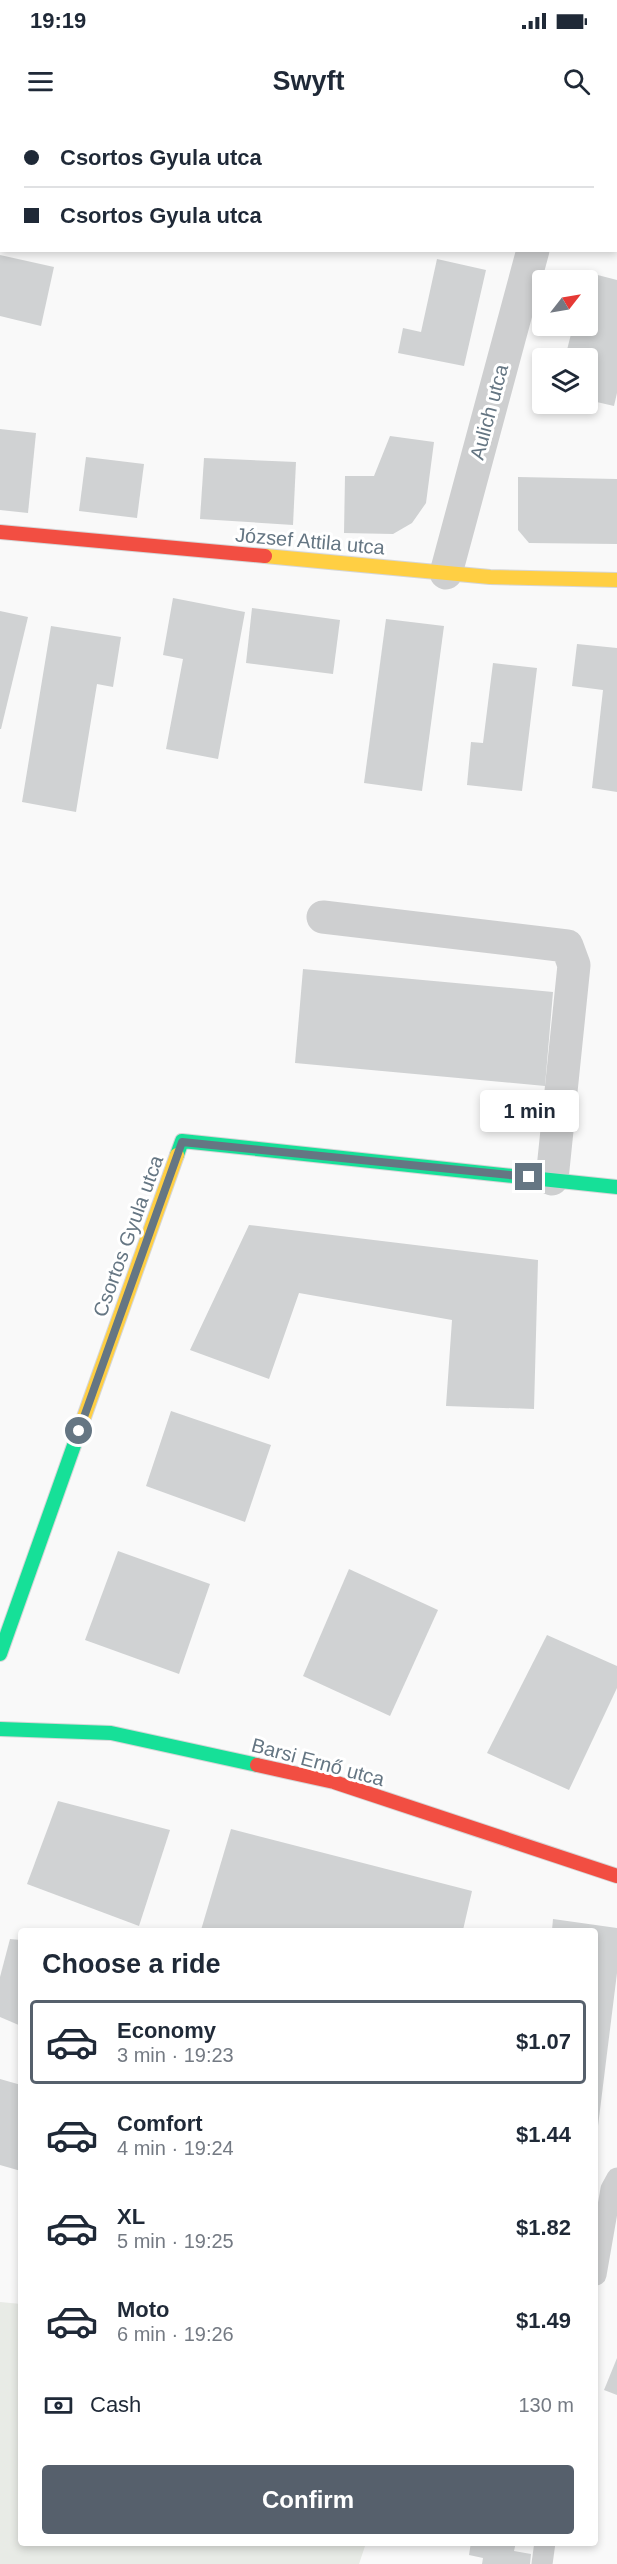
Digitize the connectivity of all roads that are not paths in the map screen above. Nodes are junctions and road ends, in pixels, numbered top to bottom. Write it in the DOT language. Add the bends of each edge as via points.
graph roads {
  1 [pos="531,252"];
  2 [pos="0,532"];
  3 [pos="446,573"];
  4 [pos="617,580"];
  5 [pos="323,916"];
  6 [pos="552,1179"];
  7 [pos="617,1187"];
  8 [pos="0,1654"];
  9 [pos="0,1730"];
  10 [pos="617,1876"];
  11 [pos="617,2178"];
  12 [pos="598,2264"];
  13 [pos="544,2546"];
  14 [pos="542,2564"];
  1 -- 3 [label="street, Aulich utca"];
  2 -- 3 [label="street, József Attila utca"];
  3 -- 4 [label="street, József Attila utca"];
  5 -- 6 [label="street" via="567,946 574,965"];
  6 -- 7 [label="street, Csortos Gyula utca"];
  6 -- 8 [label="street, Csortos Gyula utca" via="182,1142"];
  9 -- 10 [label="street, Barsi Ernő utca" via="111,1733 334,1782"];
  11 -- 12 [label="lane" via="611,2189"];
  13 -- 14 [label="lane"];
}
